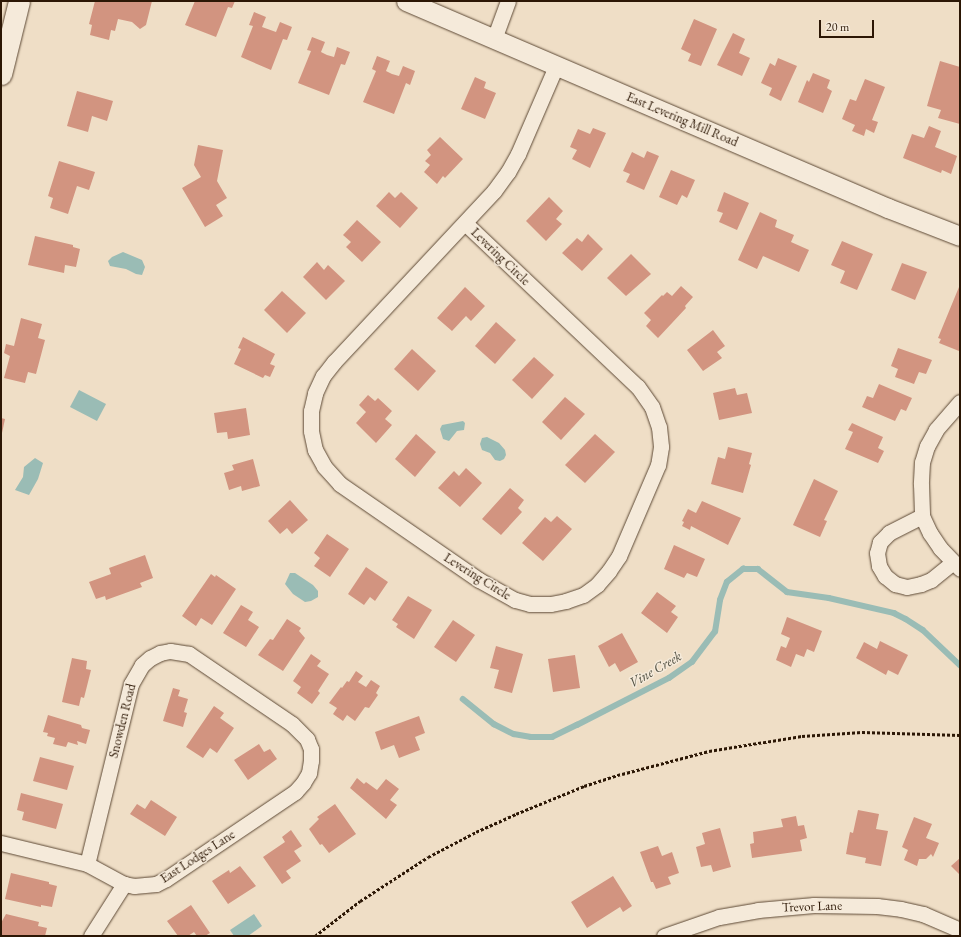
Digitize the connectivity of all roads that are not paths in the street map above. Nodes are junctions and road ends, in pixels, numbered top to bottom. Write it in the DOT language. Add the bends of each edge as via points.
graph roads {
  1 [pos="19,1"];
  2 [pos="406,1"];
  3 [pos="508,1"];
  4 [pos="494,39"];
  5 [pos="556,66"];
  6 [pos="1,74"];
  7 [pos="465,223"];
  8 [pos="960,236"];
  9 [pos="960,402"];
  10 [pos="922,516"];
  11 [pos="956,566"];
  12 [pos="311,749"];
  13 [pos="1,843"];
  14 [pos="87,864"];
  15 [pos="124,884"];
  16 [pos="960,930"];
  17 [pos="91,936"];
  18 [pos="664,936"];
  1 -- 6 [label="main road"];
  2 -- 4 [label="street, East Levering Mill Road"];
  3 -- 4 [label="street"];
  4 -- 5 [label="street, East Levering Mill Road"];
  5 -- 7 [label="street, Levering Circle" via="508,172"];
  5 -- 8 [label="street, East Levering Mill Road" via="888,208"];
  7 -- 7 [label="street, Levering Circle" via="323,376 315,393 311,411 311,431 315,450 324,466 358,499 499,592 530,604 566,601 582,595 597,585 619,556 658,465 661,447 659,427 652,407 638,387"];
  9 -- 10 [label="street" via="936,430 927,446 922,462"];
  10 -- 11 [label="street" via="940,548"];
  10 -- 11 [label="street" via="889,533 880,542 877,553 879,566 885,576 895,584 907,587 931,580"];
  12 -- 14 [label="street, Snowden Road" via="307,739 292,724 197,658 170,651 150,658 142,665 131,684"];
  12 -- 15 [label="street, East Lodges Lane" via="309,773 295,792 166,879 145,886"];
  13 -- 14 [label="street, East Lodges Lane"];
  14 -- 15 [label="street, East Lodges Lane"];
  15 -- 17 [label="street"];
  16 -- 18 [label="street, Trevor Lane" via="924,914 901,909 814,905 758,910 719,917"];
}
